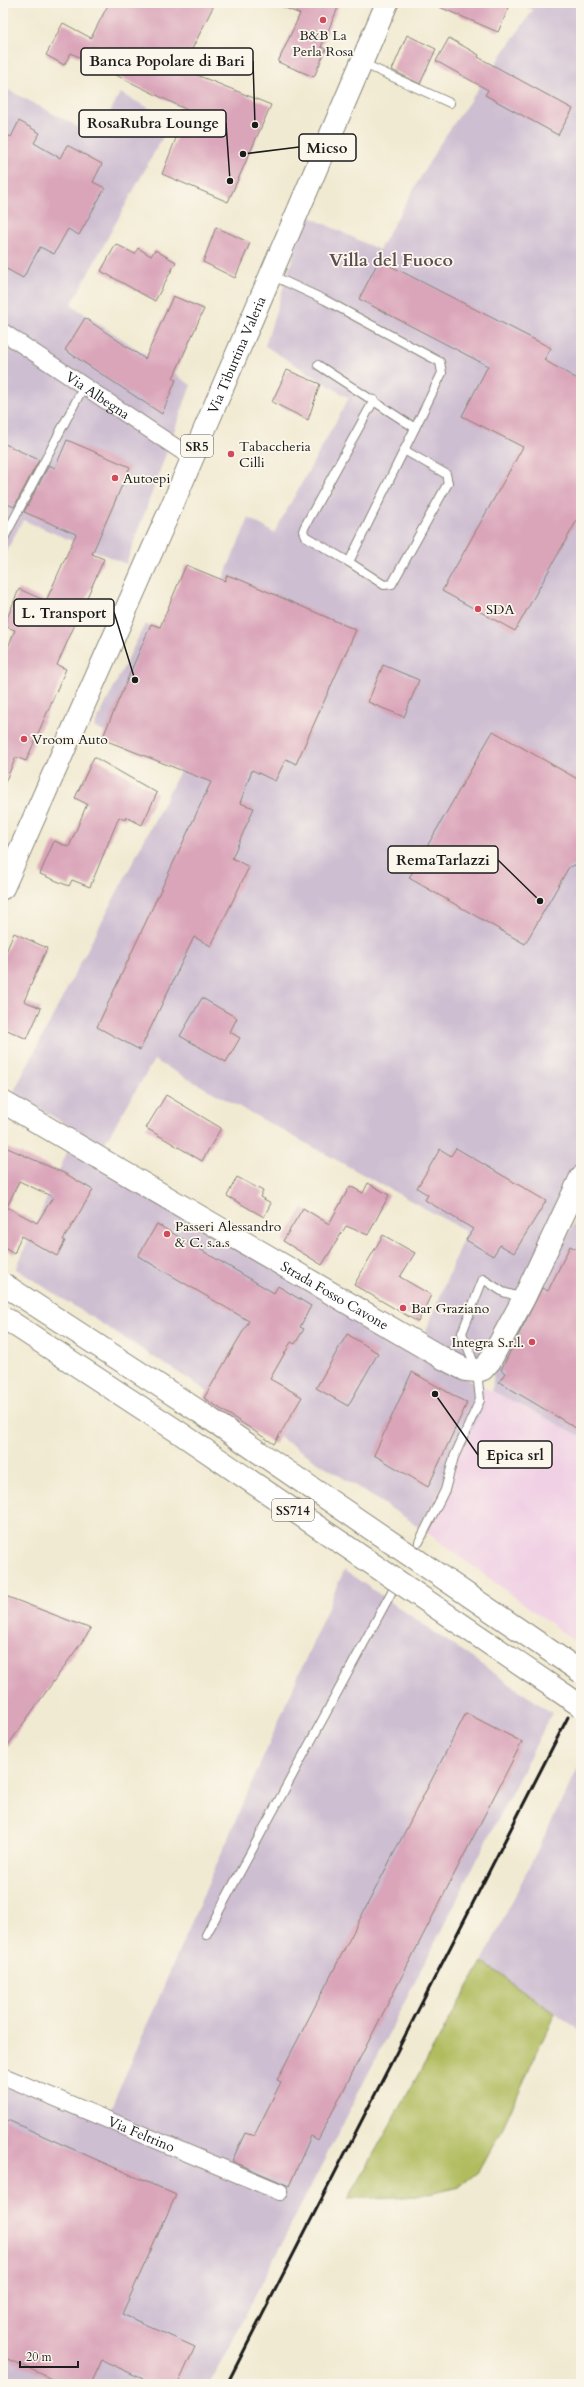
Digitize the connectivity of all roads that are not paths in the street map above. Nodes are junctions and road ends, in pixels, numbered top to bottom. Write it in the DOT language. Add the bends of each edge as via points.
graph roads {
  1 [pos="387,3"];
  2 [pos="361,63"];
  3 [pos="450,103"];
  4 [pos="270,275"];
  5 [pos="3,332"];
  6 [pos="318,365"];
  7 [pos="84,386"];
  8 [pos="374,400"];
  9 [pos="415,428"];
  10 [pos="404,450"];
  11 [pos="192,458"];
  12 [pos="3,540"];
  13 [pos="349,562"];
  14 [pos="3,888"];
  15 [pos="3,1102"];
  16 [pos="581,1177"];
  17 [pos="3,1284"];
  18 [pos="524,1298"];
  19 [pos="3,1317"];
  20 [pos="480,1370"];
  21 [pos="419,1542"];
  22 [pos="391,1593"];
  23 [pos="581,1672"];
  24 [pos="581,1706"];
  25 [pos="206,1935"];
  26 [pos="3,2076"];
  27 [pos="280,2192"];
  1 -- 2 [label="main road, Via Tiburtina Valeria / SR5"];
  2 -- 3 [label="lane"];
  2 -- 4 [label="main road, Via Tiburtina Valeria / SR5"];
  4 -- 9 [label="lane" via="325,300 440,362 442,373"];
  4 -- 11 [label="main road, Via Tiburtina Valeria / SR5"];
  5 -- 7 [label="street, Via Albegna"];
  6 -- 8 [label="lane"];
  7 -- 11 [label="street, Via Albegna"];
  7 -- 12 [label="lane"];
  8 -- 9 [label="lane"];
  8 -- 13 [label="lane" via="303,531 305,536"];
  9 -- 10 [label="lane"];
  10 -- 13 [label="lane"];
  10 -- 13 [label="lane" via="446,474 448,483 392,584 384,585"];
  11 -- 14 [label="main road, Via Tiburtina Valeria / SR5"];
  15 -- 20 [label="main road, Strada Fosso Cavone" via="439,1356 466,1370"];
  16 -- 18 [label="main road"];
  17 -- 23 [label="main road, SS714, bridge" via="200,1412"];
  18 -- 20 [label="main road" via="490,1361"];
  18 -- 20 [label="lane" via="503,1292 483,1279 462,1333"];
  19 -- 24 [label="main road, SS714, bridge" via="180,1433"];
  20 -- 21 [label="lane" via="476,1411 454,1457 445,1490"];
  22 -- 25 [label="lane"];
  26 -- 27 [label="street, Via Feltrino"];
}
